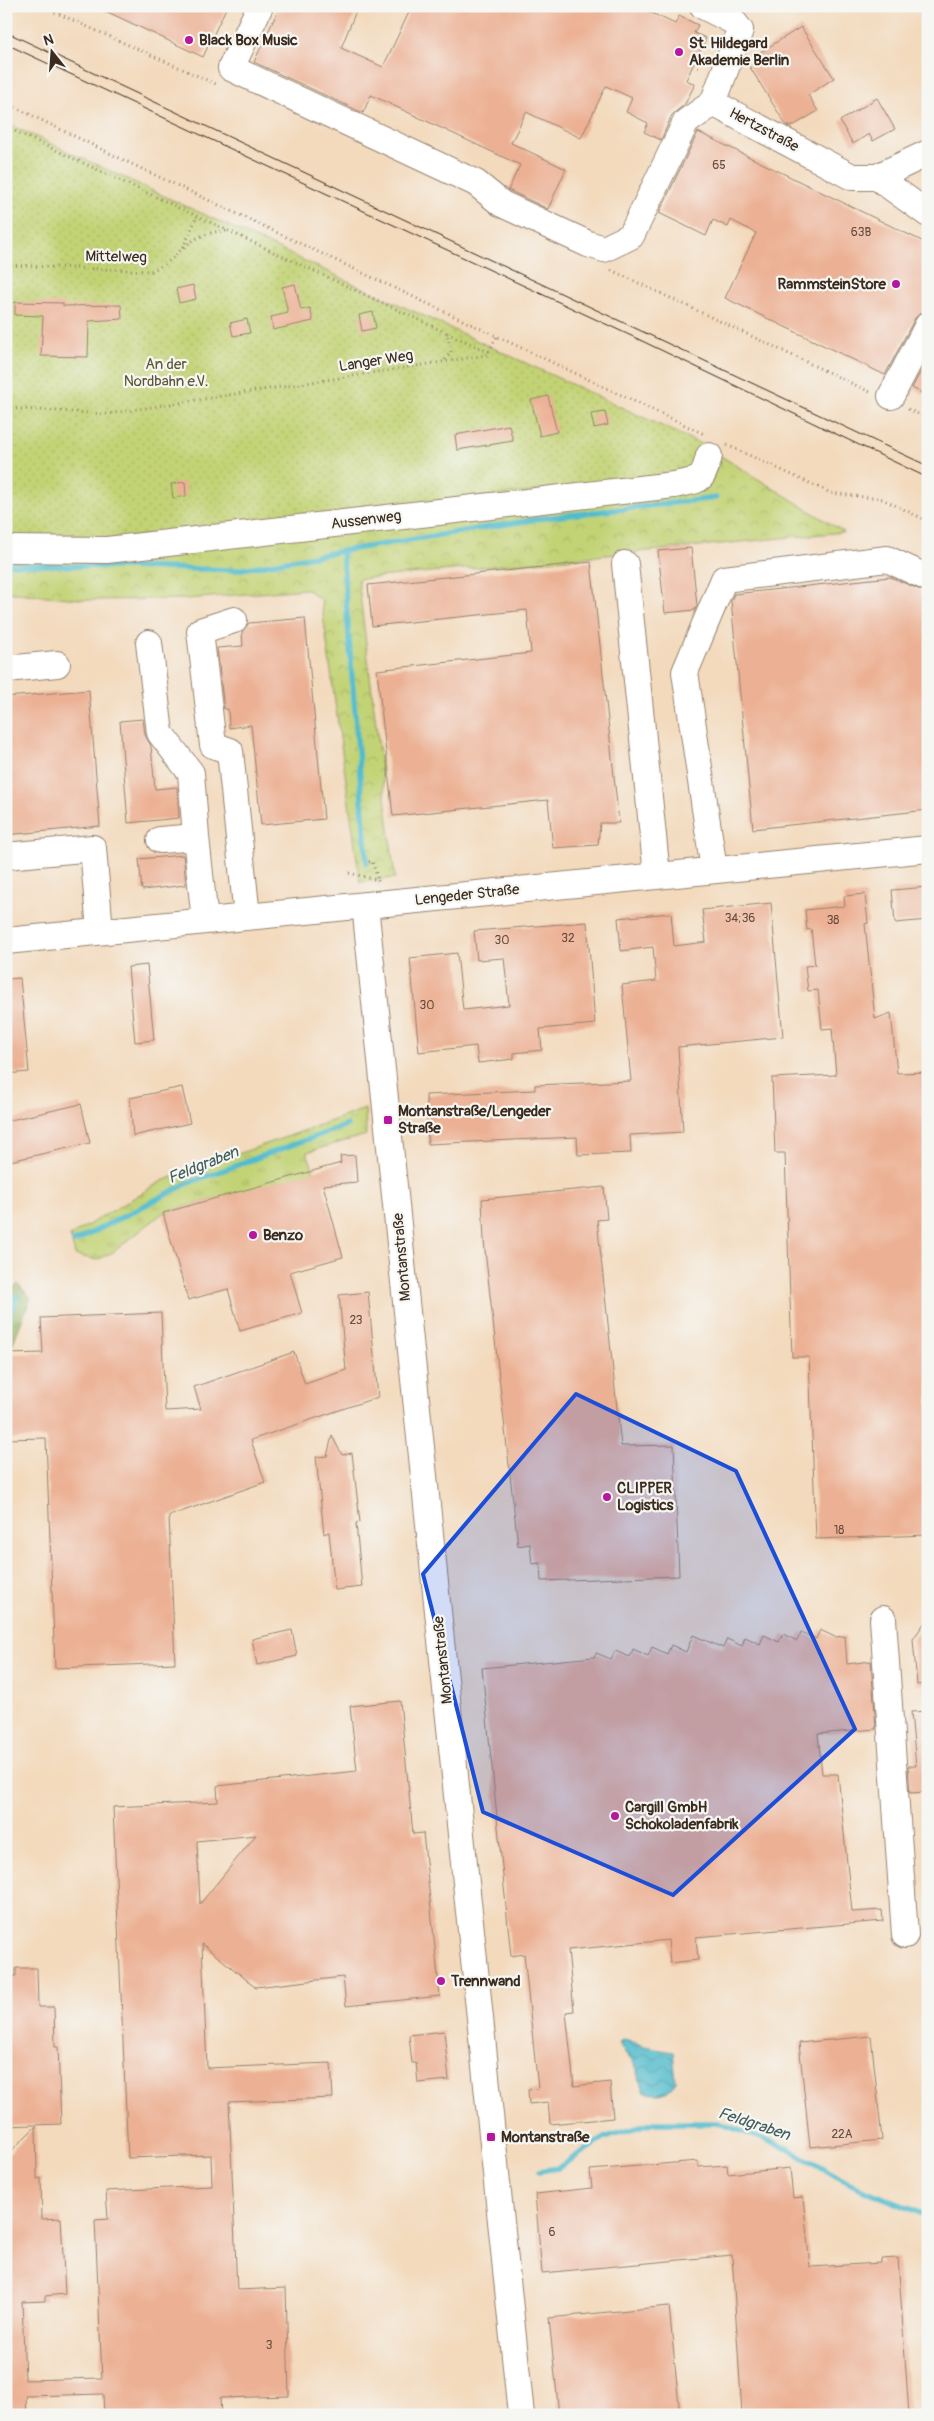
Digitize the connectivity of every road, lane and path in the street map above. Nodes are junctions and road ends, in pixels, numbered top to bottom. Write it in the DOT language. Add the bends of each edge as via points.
graph roads {
  1 [pos="260,6"];
  2 [pos="703,6"];
  3 [pos="6,102"];
  4 [pos="713,103"];
  5 [pos="6,128"];
  6 [pos="928,153"];
  7 [pos="877,177"];
  8 [pos="928,214"];
  9 [pos="197,216"];
  10 [pos="229,231"];
  11 [pos="184,248"];
  12 [pos="6,265"];
  13 [pos="724,323"];
  14 [pos="928,325"];
  15 [pos="447,332"];
  16 [pos="497,336"];
  17 [pos="489,352"];
  18 [pos="443,362"];
  19 [pos="889,399"];
  20 [pos="6,408"];
  21 [pos="928,419"];
  22 [pos="715,446"];
  23 [pos="928,520"];
  24 [pos="6,549"];
  25 [pos="625,564"];
  26 [pos="928,578"];
  27 [pos="234,620"];
  28 [pos="149,642"];
  29 [pos="57,664"];
  30 [pos="6,669"];
  31 [pos="196,837"];
  32 [pos="160,840"];
  33 [pos="928,849"];
  34 [pos="6,856"];
  35 [pos="369,862"];
  36 [pos="714,870"];
  37 [pos="349,873"];
  38 [pos="657,876"];
  39 [pos="378,880"];
  40 [pos="372,895"];
  41 [pos="247,917"];
  42 [pos="205,921"];
  43 [pos="100,931"];
  44 [pos="6,941"];
  45 [pos="883,1619"];
  46 [pos="905,1935"];
  47 [pos="521,2415"];
  1 -- 4 [label="street" via="230,68 476,183 502,204 545,226 604,249 631,236 686,122"];
  2 -- 4 [label="street, Hertzstraße" via="733,21 740,30"];
  3 -- 16 [label="path"];
  4 -- 7 [label="street, Hertzstraße" via="852,177"];
  5 -- 9 [label="path"];
  6 -- 7 [label="street, Hertzstraße"];
  7 -- 8 [label="street"];
  9 -- 10 [label="path"];
  9 -- 11 [label="path, Mittelweg"];
  10 -- 11 [label="path" via="211,232 194,239"];
  10 -- 15 [label="path"];
  11 -- 12 [label="path, Mittelweg" via="170,261 151,271"];
  13 -- 19 [label="path"];
  14 -- 19 [label="street"];
  15 -- 17 [label="path"];
  15 -- 18 [label="path" via="451,352"];
  16 -- 17 [label="path"];
  16 -- 22 [label="path"];
  17 -- 18 [label="path, Langer Weg" via="487,355"];
  18 -- 20 [label="path, Langer Weg" via="107,414"];
  19 -- 21 [label="path"];
  22 -- 23 [label="path" via="831,493 882,498"];
  22 -- 24 [label="street, Aussenweg" via="701,478 674,485 107,550"];
  25 -- 38 [label="street"];
  26 -- 36 [label="street" via="887,559 724,579 685,672"];
  27 -- 41 [label="street" via="200,631 213,745 230,751"];
  28 -- 31 [label="street" via="160,733 191,773"];
  29 -- 30 [label="street"];
  31 -- 32 [label="street"];
  31 -- 42 [label="street"];
  33 -- 36 [label="street, Lengeder Straße"];
  34 -- 43 [label="street" via="92,848"];
  35 -- 39 [label="path" via="372,861"];
  36 -- 38 [label="street, Lengeder Straße"];
  37 -- 39 [label="path"];
  38 -- 40 [label="street, Lengeder Straße"];
  39 -- 40 [label="path"];
  40 -- 41 [label="street, Lengeder Straße"];
  40 -- 47 [label="street, Montanstraße"];
  41 -- 42 [label="street, Lengeder Straße"];
  42 -- 43 [label="street, Lengeder Straße"];
  43 -- 44 [label="street, Lengeder Straße"];
  45 -- 46 [label="street"];
}
